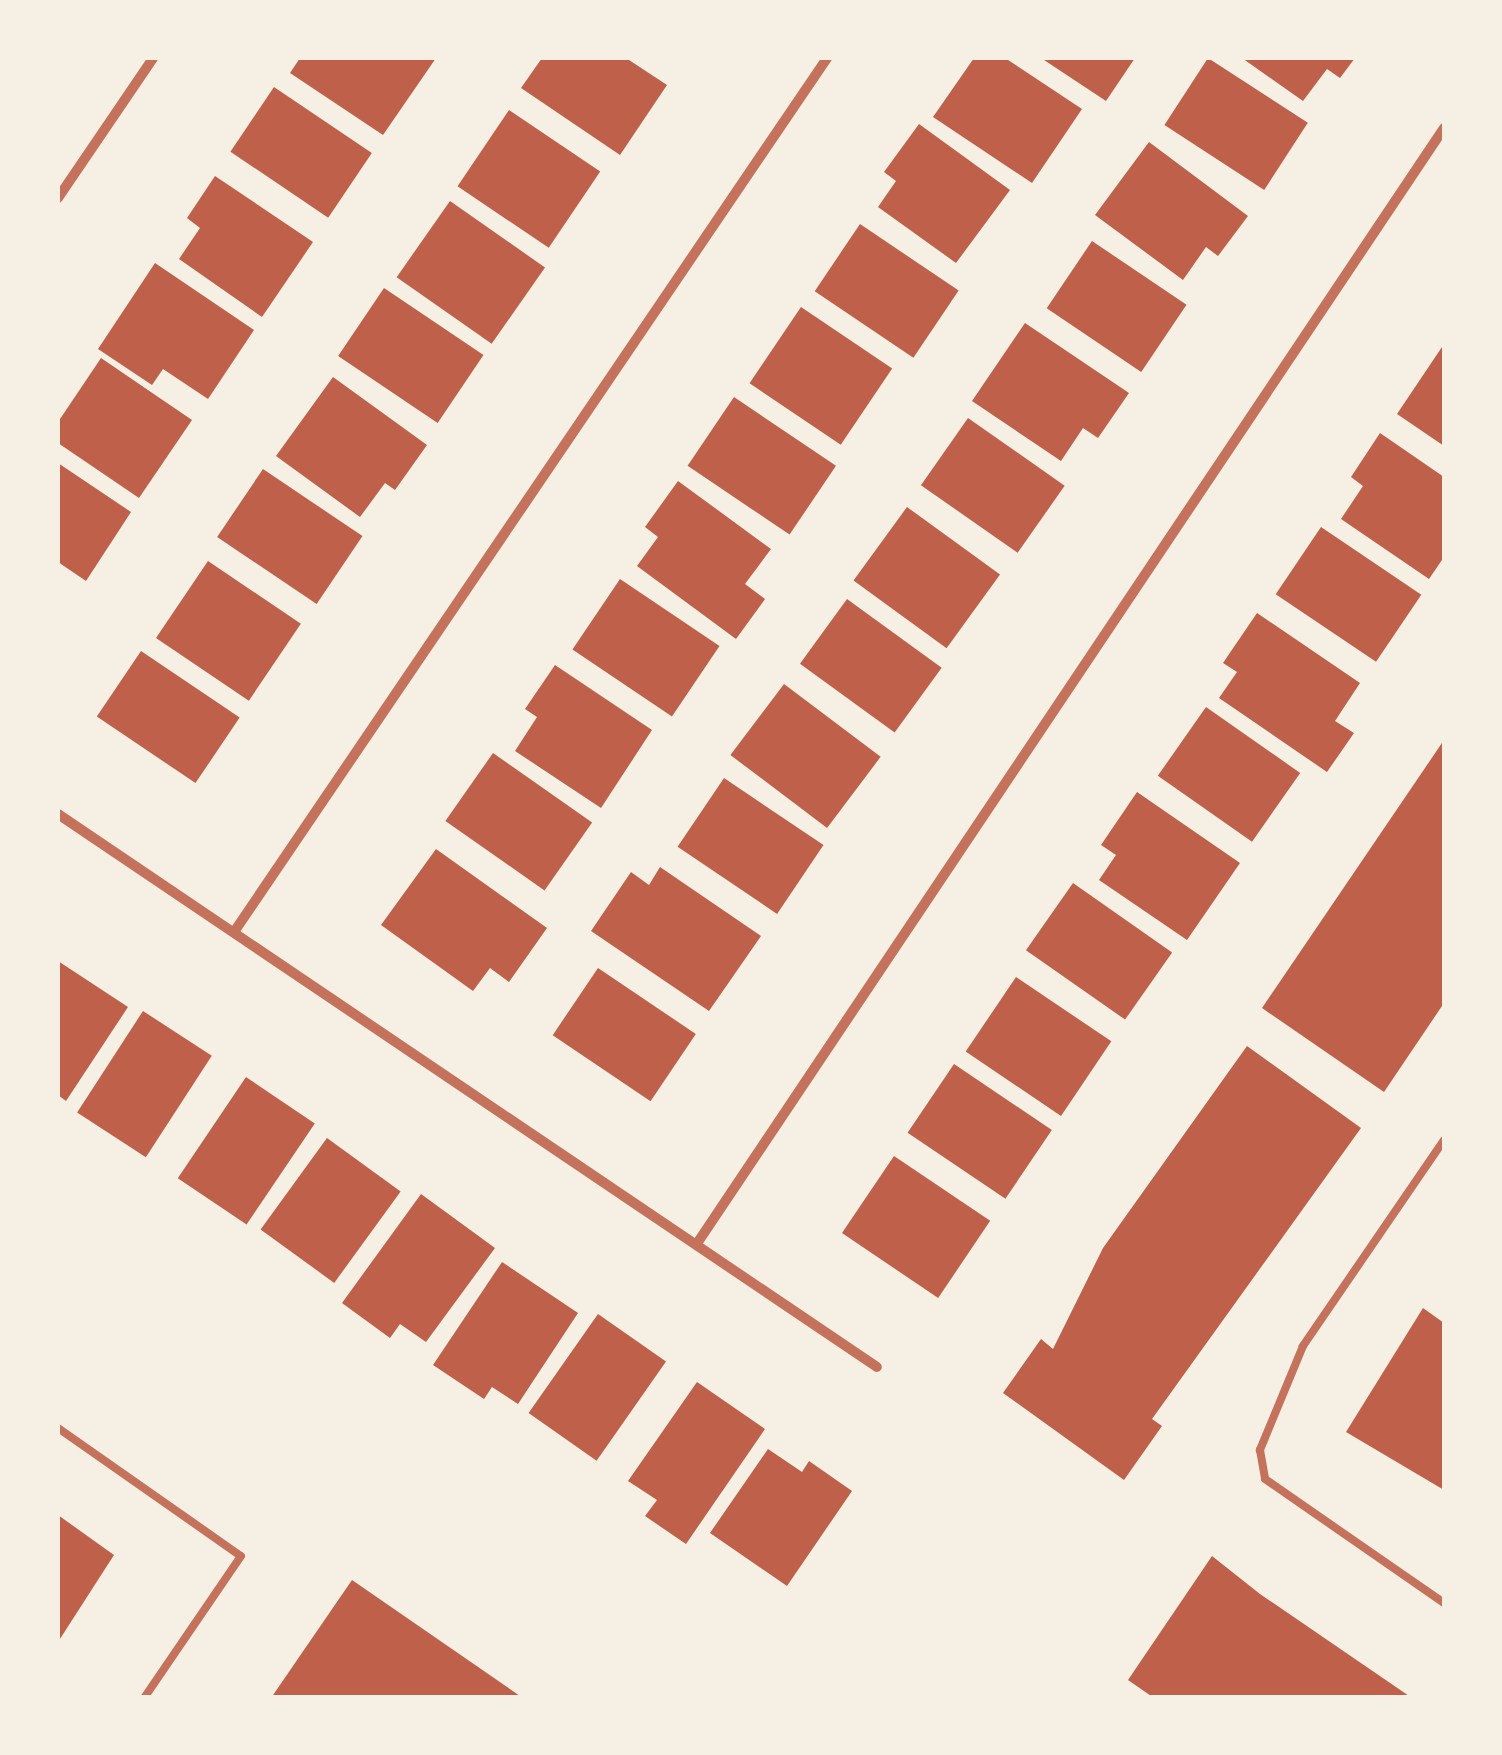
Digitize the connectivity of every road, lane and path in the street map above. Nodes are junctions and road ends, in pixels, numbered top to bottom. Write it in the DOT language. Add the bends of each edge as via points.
graph roads {
  1 [pos="152,58"];
  2 [pos="827,58"];
  3 [pos="1444,128"];
  4 [pos="58,198"];
  5 [pos="58,814"];
  6 [pos="234,932"];
  7 [pos="1444,1140"];
  8 [pos="698,1242"];
  9 [pos="877,1367"];
  10 [pos="58,1428"];
  11 [pos="1444,1602"];
  12 [pos="144,1698"];
  1 -- 4 [label="street"];
  2 -- 6 [label="street"];
  3 -- 8 [label="street"];
  5 -- 6 [label="street"];
  6 -- 8 [label="street"];
  7 -- 11 [label="lane" via="1304,1346 1260,1450 1264,1479"];
  8 -- 9 [label="street"];
  10 -- 12 [label="lane" via="242,1556"];
}
